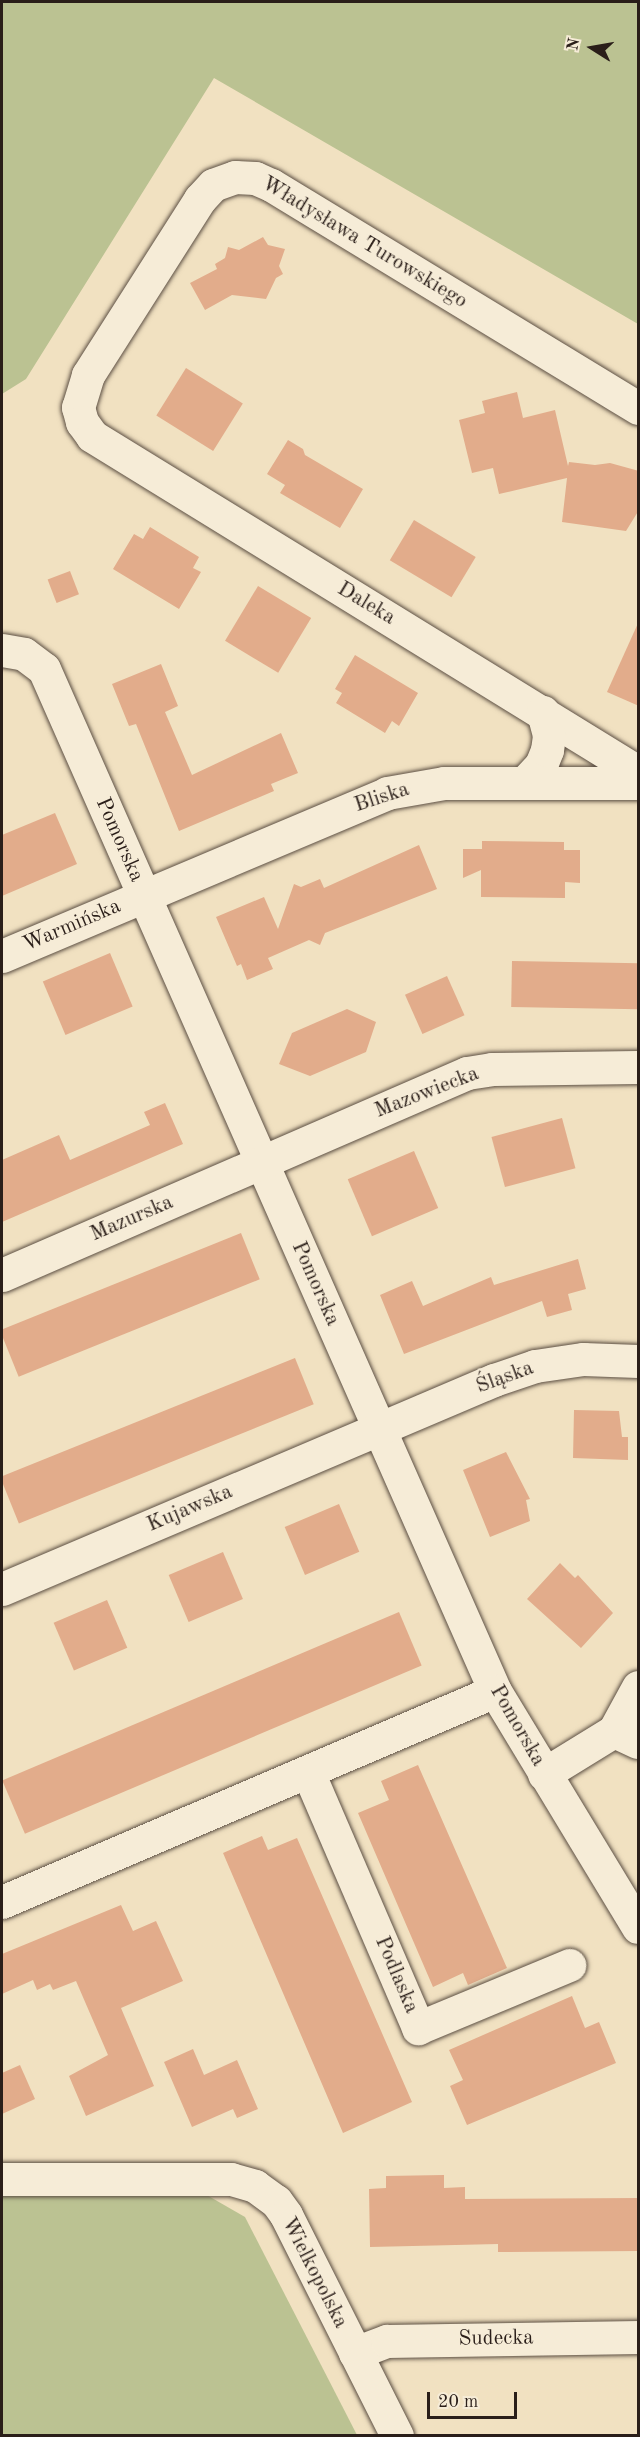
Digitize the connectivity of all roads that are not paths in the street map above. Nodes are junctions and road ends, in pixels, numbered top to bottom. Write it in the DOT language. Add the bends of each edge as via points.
graph roads {
  1 [pos="639,408"];
  2 [pos="92,436"];
  3 [pos="2,650"];
  4 [pos="543,712"];
  5 [pos="639,772"];
  6 [pos="525,782"];
  7 [pos="639,783"];
  8 [pos="143,895"];
  9 [pos="2,957"];
  10 [pos="639,1067"];
  11 [pos="262,1163"];
  12 [pos="2,1275"];
  13 [pos="639,1361"];
  14 [pos="379,1429"];
  15 [pos="2,1589"];
  16 [pos="639,1687"];
  17 [pos="495,1691"];
  18 [pos="626,1737"];
  19 [pos="308,1772"];
  20 [pos="544,1774"];
  21 [pos="2,1902"];
  22 [pos="639,1927"];
  23 [pos="569,1965"];
  24 [pos="2,2179"];
  25 [pos="639,2337"];
  26 [pos="355,2353"];
  27 [pos="397,2436"];
  1 -- 2 [label="street, Władysława Turowskiego" via="271,185 255,178 235,177 213,185 200,199 88,375 78,407"];
  2 -- 4 [label="street, Daleka"];
  3 -- 8 [label="street, Pomorska" via="24,654 44,669"];
  4 -- 5 [label="street, Daleka"];
  4 -- 6 [label="street" via="549,735 547,750 541,765"];
  6 -- 7 [label="street, Bliska"];
  6 -- 8 [label="street, Bliska" via="444,783 387,793"];
  8 -- 9 [label="street, Warmińska"];
  8 -- 11 [label="street, Pomorska"];
  10 -- 11 [label="street, Mazowiecka" via="492,1069 467,1073"];
  11 -- 12 [label="street, Mazurska"];
  11 -- 14 [label="street, Pomorska"];
  13 -- 14 [label="street, Śląska" via="583,1359 535,1366"];
  14 -- 15 [label="street, Kujawska"];
  14 -- 17 [label="street, Pomorska"];
  16 -- 18 [label="street"];
  17 -- 19 [label="street"];
  17 -- 20 [label="street, Pomorska"];
  18 -- 20 [label="street"];
  19 -- 21 [label="street"];
  19 -- 23 [label="street, Podlaska" via="418,2028"];
  20 -- 22 [label="street, Pomorska"];
  24 -- 26 [label="street, Wielkopolska" via="231,2179 255,2186 276,2201 286,2215"];
  25 -- 26 [label="street, Sudecka" via="387,2341"];
  26 -- 27 [label="street, Wielkopolska"];
}
